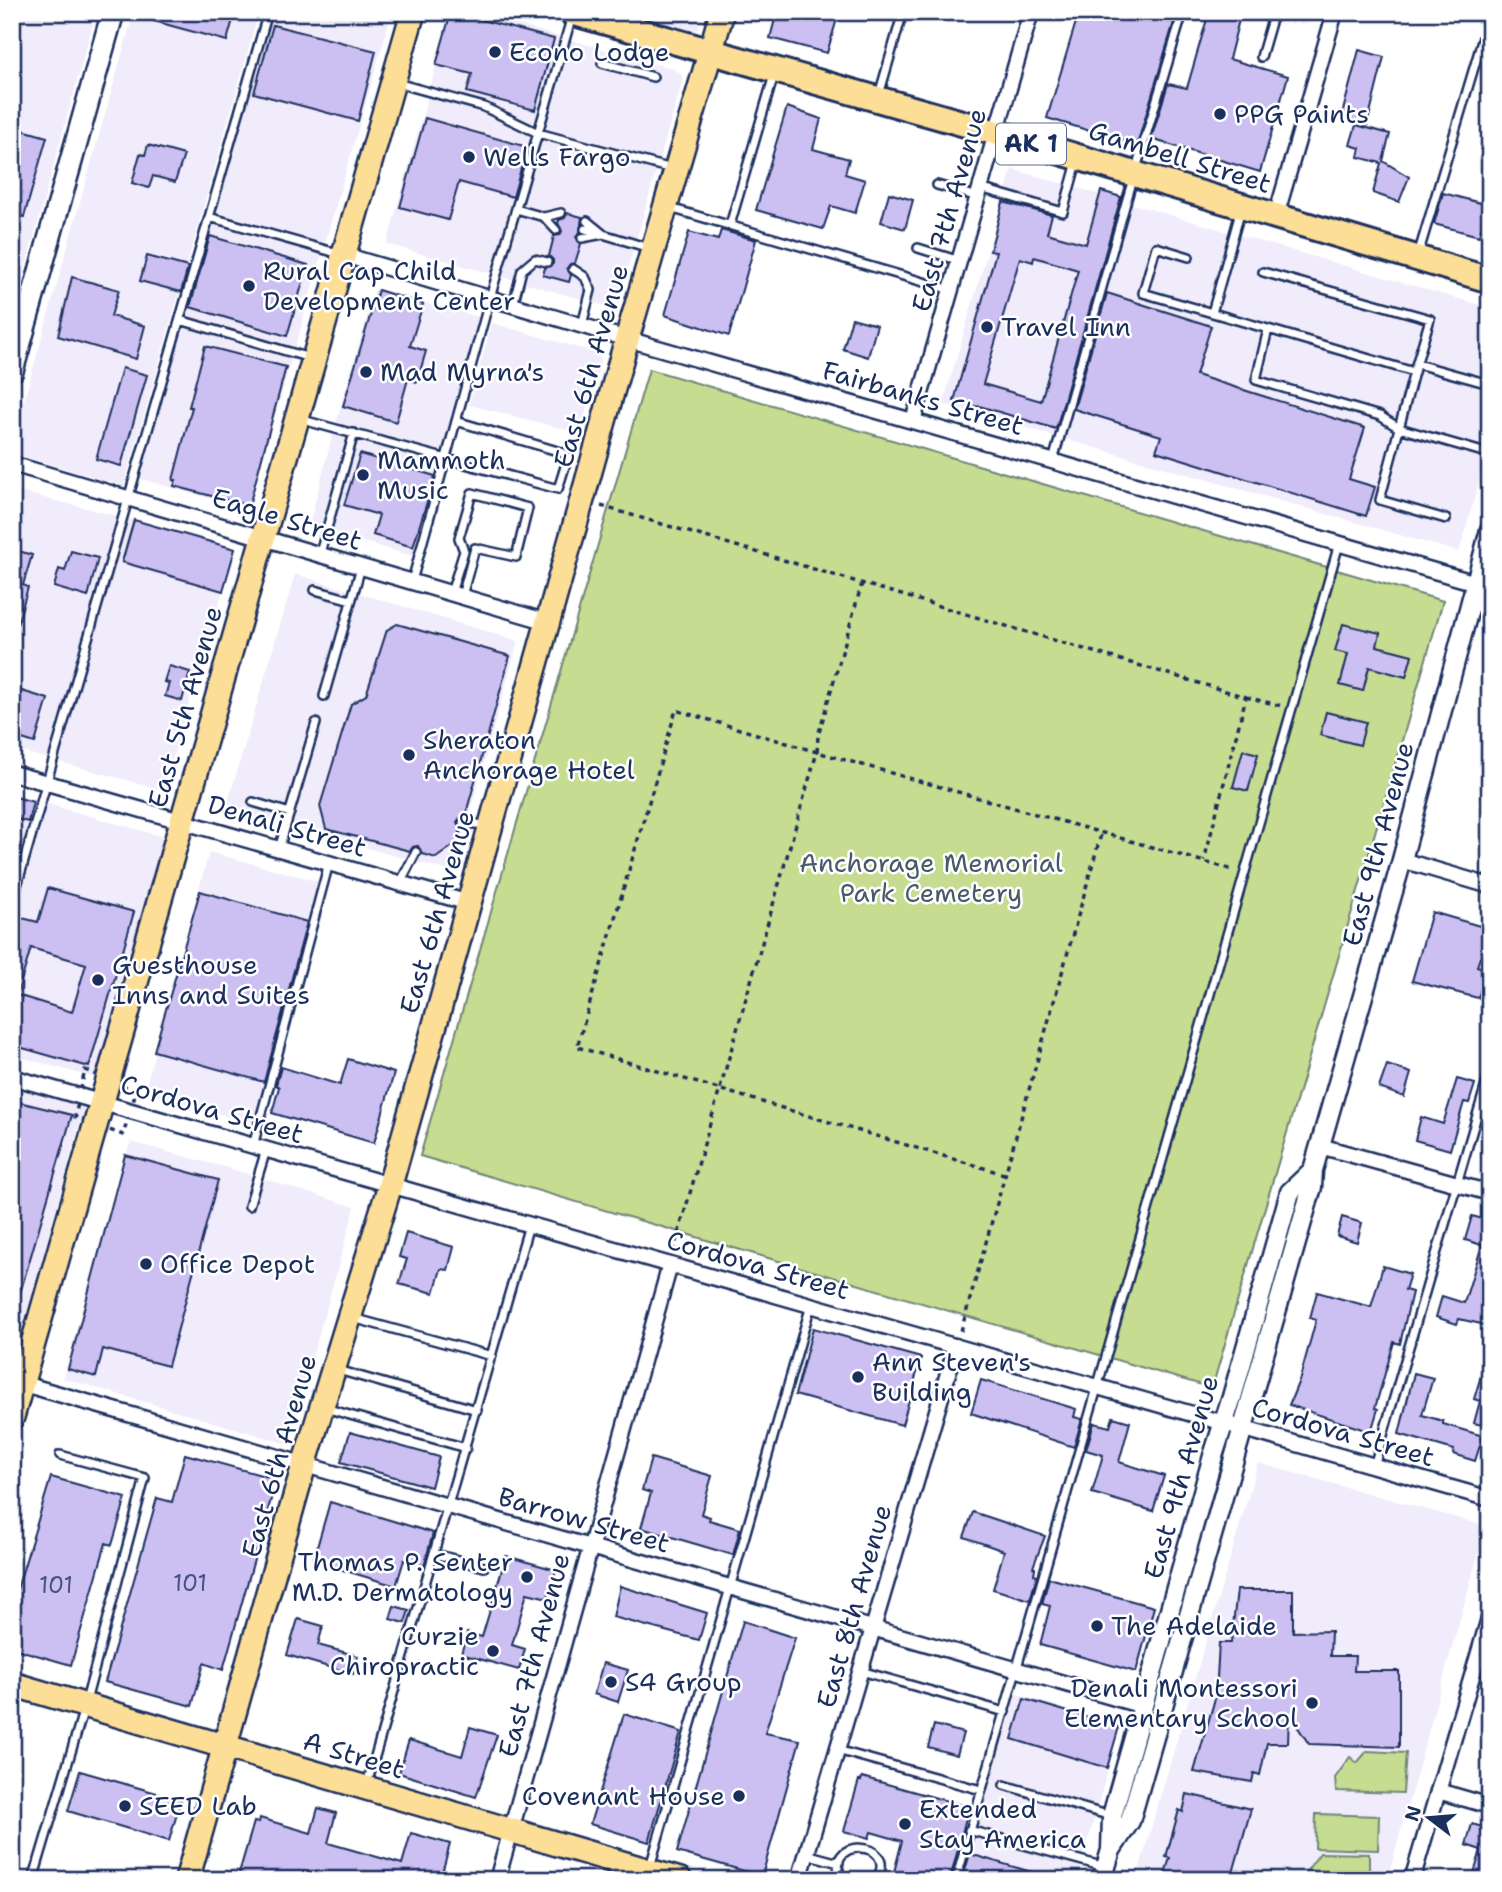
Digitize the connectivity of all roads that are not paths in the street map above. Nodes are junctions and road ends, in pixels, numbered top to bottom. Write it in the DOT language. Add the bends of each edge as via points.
graph roads {
  1 [pos="113,12"];
  2 [pos="268,12"];
  3 [pos="413,12"];
  4 [pos="722,12"];
  5 [pos="903,12"];
  6 [pos="1031,12"];
  7 [pos="1183,12"];
  8 [pos="1274,12"];
  9 [pos="1335,12"];
  10 [pos="572,13"];
  11 [pos="1490,14"];
  12 [pos="710,52"];
  13 [pos="1261,57"];
  14 [pos="601,62"];
  15 [pos="775,70"];
  16 [pos="653,77"];
  17 [pos="393,82"];
  18 [pos="877,99"];
  19 [pos="538,132"];
  20 [pos="996,134"];
  21 [pos="1078,158"];
  22 [pos="676,171"];
  23 [pos="1135,174"];
  24 [pos="937,185"];
  25 [pos="979,192"];
  26 [pos="1242,206"];
  27 [pos="666,207"];
  28 [pos="516,209"];
  29 [pos="209,216"];
  30 [pos="1276,216"];
  31 [pos="544,217"];
  32 [pos="730,225"];
  33 [pos="603,234"];
  34 [pos="918,248"];
  35 [pos="653,250"];
  36 [pos="344,255"];
  37 [pos="1189,257"];
  38 [pos="1417,258"];
  39 [pos="960,261"];
  40 [pos="547,262"];
  41 [pos="573,269"];
  42 [pos="1263,272"];
  43 [pos="1490,280"];
  44 [pos="951,290"];
  45 [pos="490,298"];
  46 [pos="513,305"];
  47 [pos="1212,313"];
  48 [pos="180,320"];
  49 [pos="582,325"];
  50 [pos="1268,329"];
  51 [pos="627,339"];
  52 [pos="314,359"];
  53 [pos="1417,364"];
  54 [pos="12,371"];
  55 [pos="1414,372"];
  56 [pos="1489,384"];
  57 [pos="297,419"];
  58 [pos="456,421"];
  59 [pos="914,421"];
  60 [pos="1399,428"];
  61 [pos="354,433"];
  62 [pos="1490,454"];
  63 [pos="446,459"];
  64 [pos="1054,461"];
  65 [pos="12,464"];
  66 [pos="129,498"];
  67 [pos="1446,519"];
  68 [pos="1490,530"];
  69 [pos="263,536"];
  70 [pos="1339,544"];
  71 [pos="320,554"];
  72 [pos="361,566"];
  73 [pos="412,581"];
  74 [pos="1482,585"];
  75 [pos="315,590"];
  76 [pos="456,595"];
  77 [pos="351,600"];
  78 [pos="548,622"];
  79 [pos="324,696"];
  80 [pos="316,723"];
  81 [pos="12,773"];
  82 [pos="47,783"];
  83 [pos="253,802"];
  84 [pos="290,813"];
  85 [pos="181,822"];
  86 [pos="463,823"];
  87 [pos="491,825"];
  88 [pos="279,849"];
  89 [pos="416,852"];
  90 [pos="1402,860"];
  91 [pos="328,863"];
  92 [pos="400,883"];
  93 [pos="1490,886"];
  94 [pos="12,903"];
  95 [pos="468,903"];
  96 [pos="1490,1071"];
  97 [pos="12,1077"];
  98 [pos="100,1103"];
  99 [pos="1320,1146"];
  100 [pos="260,1148"];
  101 [pos="1313,1170"];
  102 [pos="1457,1184"];
  103 [pos="390,1185"];
  104 [pos="1490,1193"];
  105 [pos="249,1206"];
  106 [pos="529,1225"];
  107 [pos="670,1265"];
  108 [pos="811,1306"];
  109 [pos="349,1317"];
  110 [pos="956,1346"];
  111 [pos="492,1356"];
  112 [pos="334,1368"];
  113 [pos="17,1382"];
  114 [pos="1098,1388"];
  115 [pos="321,1407"];
  116 [pos="477,1410"];
  117 [pos="12,1417"];
  118 [pos="1223,1424"];
  119 [pos="1242,1430"];
  120 [pos="466,1448"];
  121 [pos="60,1455"];
  122 [pos="304,1465"];
  123 [pos="1373,1466"];
  124 [pos="1490,1499"];
  125 [pos="449,1506"];
  126 [pos="589,1547"];
  127 [pos="435,1554"];
  128 [pos="484,1567"];
  129 [pos="729,1587"];
  130 [pos="1490,1615"];
  131 [pos="873,1628"];
  132 [pos="1018,1669"];
  133 [pos="860,1671"];
  134 [pos="12,1684"];
  135 [pos="85,1704"];
  136 [pos="1143,1706"];
  137 [pos="1005,1712"];
  138 [pos="226,1746"];
  139 [pos="837,1750"];
  140 [pos="1004,1785"];
  141 [pos="366,1788"];
  142 [pos="981,1790"];
  143 [pos="1438,1791"];
  144 [pos="1490,1806"];
  145 [pos="1112,1816"];
  146 [pos="969,1830"];
  147 [pos="511,1831"];
  148 [pos="806,1854"];
  149 [pos="839,1863"];
  150 [pos="1106,1866"];
  151 [pos="649,1871"];
  152 [pos="33,1880"];
  153 [pos="187,1880"];
  154 [pos="497,1880"];
  155 [pos="680,1880"];
  156 [pos="799,1880"];
  157 [pos="844,1880"];
  158 [pos="876,1880"];
  159 [pos="956,1880"];
  160 [pos="1412,1880"];
  1 -- 54 [label="main road"];
  2 -- 29 [label="lane"];
  3 -- 17 [label="main road, East 5th Avenue"];
  4 -- 12 [label="main road, East 6th Avenue"];
  5 -- 18 [label="lane"];
  6 -- 20 [label="street, East 7th Avenue"];
  7 -- 23 [label="lane"];
  8 -- 13 [label="lane"];
  9 -- 30 [label="street"];
  10 -- 12 [label="highway, Gambell Street / AK 1"];
  10 -- 19 [label="lane"];
  11 -- 38 [label="lane"];
  12 -- 15 [label="highway, Gambell Street / AK 1"];
  12 -- 22 [label="main road, East 6th Avenue"];
  14 -- 16 [label="lane"];
  15 -- 18 [label="highway, Gambell Street / AK 1"];
  15 -- 32 [label="lane"];
  17 -- 19 [label="lane" via="484,107"];
  17 -- 36 [label="main road, East 5th Avenue"];
  18 -- 20 [label="highway, Gambell Street / AK 1"];
  19 -- 22 [label="lane"];
  19 -- 28 [label="lane"];
  20 -- 21 [label="highway, Gambell Street / AK 1"];
  20 -- 25 [label="street, East 7th Avenue"];
  21 -- 23 [label="highway, Gambell Street / AK 1"];
  21 -- 25 [label="lane" via="1063,212"];
  22 -- 27 [label="main road, East 6th Avenue"];
  23 -- 26 [label="highway, Gambell Street / AK 1"];
  23 -- 64 [label="lane"];
  24 -- 25 [label="lane"];
  25 -- 39 [label="street, East 7th Avenue"];
  26 -- 30 [label="highway, Gambell Street / AK 1"];
  26 -- 47 [label="lane"];
  27 -- 32 [label="lane"];
  27 -- 35 [label="main road, East 6th Avenue"];
  28 -- 31 [label="lane"];
  28 -- 45 [label="lane"];
  29 -- 36 [label="lane"];
  29 -- 48 [label="lane"];
  30 -- 38 [label="highway, Gambell Street / AK 1"];
  31 -- 31 [label="lane" via="558,221"];
  32 -- 44 [label="lane"];
  33 -- 33 [label="lane" via="585,229"];
  33 -- 35 [label="lane"];
  34 -- 39 [label="lane"];
  35 -- 51 [label="main road, East 6th Avenue"];
  36 -- 45 [label="street, Fairbanks Street"];
  36 -- 52 [label="main road, East 5th Avenue"];
  37 -- 47 [label="lane" via="1156,247 1143,293"];
  38 -- 43 [label="highway, Gambell Street / AK 1"];
  39 -- 44 [label="street, East 7th Avenue"];
  40 -- 46 [label="lane" via="535,260 522,270"];
  41 -- 49 [label="lane" via="585,277 591,290"];
  42 -- 53 [label="lane" via="1430,319"];
  44 -- 59 [label="street, East 7th Avenue"];
  45 -- 46 [label="street, Fairbanks Street"];
  45 -- 58 [label="lane"];
  46 -- 49 [label="street, Fairbanks Street"];
  47 -- 50 [label="lane"];
  48 -- 52 [label="lane"];
  48 -- 66 [label="lane"];
  49 -- 51 [label="street, Fairbanks Street"];
  50 -- 55 [label="lane"];
  50 -- 60 [label="lane" via="1256,380 1380,416"];
  51 -- 59 [label="street, Fairbanks Street"];
  51 -- 78 [label="main road, East 6th Avenue"];
  52 -- 57 [label="main road, East 5th Avenue"];
  53 -- 55 [label="lane"];
  53 -- 56 [label="lane"];
  55 -- 60 [label="lane"];
  57 -- 61 [label="lane"];
  57 -- 69 [label="main road, East 5th Avenue"];
  58 -- 63 [label="lane"];
  58 -- 63 [label="lane" via="568,457 558,489"];
  59 -- 64 [label="street, Fairbanks Street"];
  60 -- 62 [label="lane"];
  60 -- 67 [label="lane" via="1380,500"];
  61 -- 63 [label="lane"];
  61 -- 71 [label="lane"];
  63 -- 73 [label="lane"];
  64 -- 70 [label="street, Fairbanks Street"];
  65 -- 66 [label="street, Eagle Street"];
  66 -- 69 [label="street, Eagle Street"];
  66 -- 82 [label="lane"];
  68 -- 74 [label="street, East 9th Avenue"];
  69 -- 71 [label="street, Eagle Street"];
  69 -- 85 [label="main road, East 5th Avenue"];
  70 -- 74 [label="street, Fairbanks Street"];
  70 -- 114 [label="lane"];
  71 -- 72 [label="street, Eagle Street"];
  72 -- 73 [label="street, Eagle Street"];
  72 -- 77 [label="lane"];
  73 -- 76 [label="street, Eagle Street"];
  74 -- 90 [label="street, East 9th Avenue"];
  75 -- 77 [label="lane"];
  76 -- 76 [label="lane" via="475,548 516,557 528,508 472,493 459,538 464,551"];
  76 -- 78 [label="street, Eagle Street"];
  77 -- 79 [label="lane"];
  78 -- 87 [label="main road, East 6th Avenue"];
  80 -- 84 [label="lane"];
  81 -- 82 [label="street, Denali Street"];
  82 -- 85 [label="street, Denali Street"];
  82 -- 94 [label="lane"];
  83 -- 84 [label="lane"];
  84 -- 88 [label="lane"];
  85 -- 88 [label="street, Denali Street"];
  85 -- 98 [label="main road, East 5th Avenue"];
  86 -- 87 [label="lane"];
  87 -- 95 [label="main road, East 6th Avenue"];
  88 -- 91 [label="street, Denali Street"];
  89 -- 92 [label="lane"];
  90 -- 93 [label="street"];
  90 -- 99 [label="street, East 9th Avenue"];
  91 -- 92 [label="street, Denali Street"];
  91 -- 100 [label="lane"];
  92 -- 95 [label="street, Denali Street"];
  95 -- 103 [label="main road, East 6th Avenue"];
  96 -- 102 [label="lane"];
  97 -- 98 [label="street, Cordova Street"];
  98 -- 100 [label="street, Cordova Street"];
  98 -- 113 [label="main road, East 5th Avenue"];
  99 -- 101 [label="street, East 9th Avenue"];
  99 -- 102 [label="street"];
  100 -- 103 [label="street, Cordova Street"];
  100 -- 105 [label="lane"];
  101 -- 118 [label="street, East 9th Avenue" via="1290,1192"];
  101 -- 119 [label="street, East 9th Avenue" via="1312,1187"];
  102 -- 104 [label="street"];
  102 -- 123 [label="lane"];
  103 -- 106 [label="street, Cordova Street"];
  103 -- 109 [label="main road, East 6th Avenue"];
  106 -- 107 [label="street, Cordova Street"];
  106 -- 111 [label="lane"];
  107 -- 108 [label="street, Cordova Street"];
  107 -- 126 [label="street, East 7th Avenue"];
  108 -- 110 [label="street, Cordova Street"];
  108 -- 129 [label="lane"];
  109 -- 111 [label="lane"];
  109 -- 112 [label="main road, East 6th Avenue"];
  110 -- 114 [label="street, Cordova Street"];
  110 -- 131 [label="street, East 8th Avenue"];
  111 -- 116 [label="lane"];
  112 -- 115 [label="main road, East 6th Avenue"];
  112 -- 116 [label="lane"];
  113 -- 117 [label="main road, East 5th Avenue"];
  113 -- 122 [label="street, Barrow Street"];
  114 -- 118 [label="street, Cordova Street"];
  114 -- 132 [label="lane"];
  115 -- 120 [label="lane"];
  115 -- 122 [label="main road, East 6th Avenue"];
  116 -- 120 [label="lane"];
  118 -- 119 [label="street, Cordova Street"];
  118 -- 136 [label="street, East 9th Avenue"];
  119 -- 123 [label="street, Cordova Street"];
  119 -- 150 [label="street, East 9th Avenue" via="1130,1821"];
  120 -- 125 [label="lane"];
  121 -- 135 [label="lane" via="145,1478"];
  122 -- 125 [label="street, Barrow Street"];
  122 -- 138 [label="main road, East 6th Avenue"];
  123 -- 124 [label="street, Cordova Street"];
  125 -- 126 [label="street, Barrow Street"];
  125 -- 127 [label="lane"];
  126 -- 129 [label="street, Barrow Street"];
  126 -- 147 [label="street, East 7th Avenue"];
  127 -- 128 [label="lane"];
  127 -- 141 [label="lane"];
  129 -- 131 [label="street, Barrow Street"];
  129 -- 151 [label="lane"];
  130 -- 143 [label="street"];
  131 -- 132 [label="street, Barrow Street"];
  131 -- 133 [label="street, East 8th Avenue"];
  132 -- 136 [label="street, Barrow Street"];
  132 -- 137 [label="lane"];
  133 -- 137 [label="lane"];
  133 -- 139 [label="street, East 8th Avenue"];
  134 -- 135 [label="main road, A Street"];
  135 -- 138 [label="main road, A Street"];
  135 -- 152 [label="lane"];
  136 -- 145 [label="street, East 9th Avenue"];
  137 -- 142 [label="lane"];
  138 -- 141 [label="main road, A Street"];
  138 -- 153 [label="main road, East 6th Avenue"];
  139 -- 142 [label="lane"];
  139 -- 148 [label="street, East 8th Avenue"];
  140 -- 145 [label="lane"];
  141 -- 147 [label="main road, A Street"];
  142 -- 146 [label="lane"];
  143 -- 144 [label="street"];
  143 -- 160 [label="street"];
  145 -- 150 [label="street, East 9th Avenue"];
  146 -- 150 [label="lane"];
  146 -- 159 [label="lane"];
  147 -- 151 [label="main road, A Street"];
  147 -- 154 [label="street, East 7th Avenue"];
  148 -- 149 [label="lane"];
  148 -- 156 [label="street, East 8th Avenue"];
  149 -- 157 [label="lane"];
  149 -- 158 [label="lane" via="850,1849 867,1848 880,1861"];
  151 -- 155 [label="main road, A Street"];
}
